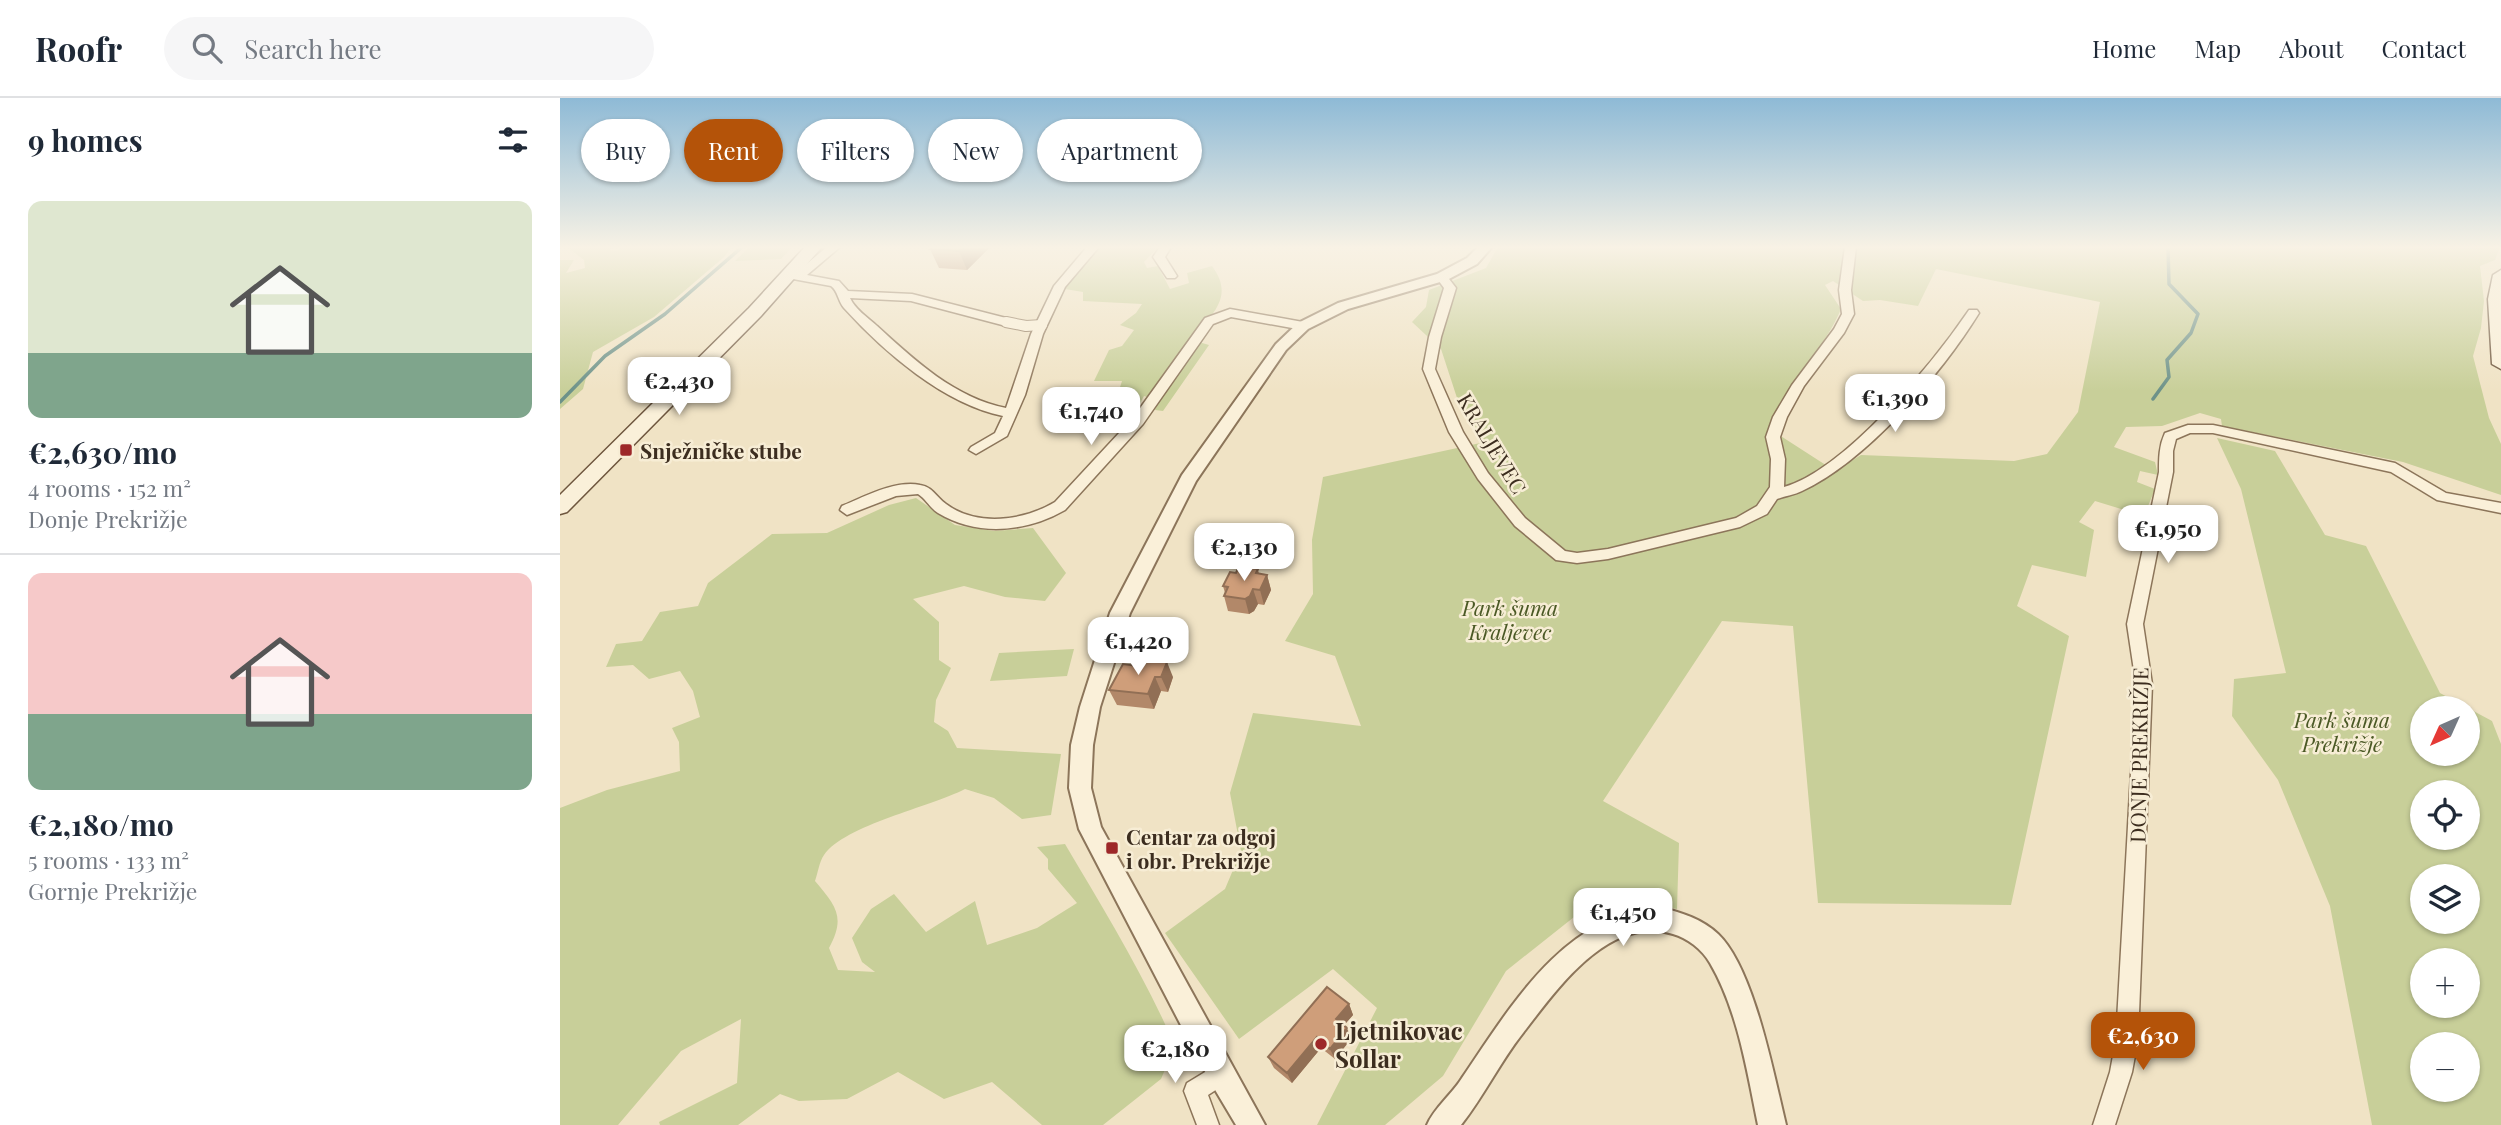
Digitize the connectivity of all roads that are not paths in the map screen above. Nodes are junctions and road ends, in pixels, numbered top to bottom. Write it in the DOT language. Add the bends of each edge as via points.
graph roads {
  1 [pos="770,295"];
  2 [pos="843,295"];
  3 [pos="858,295"];
  4 [pos="1056,295"];
  5 [pos="1381,295"];
  6 [pos="1448,295"];
  7 [pos="1846,295"];
  8 [pos="2498,295"];
  9 [pos="1973,313"];
  10 [pos="1006,322"];
  11 [pos="1042,325"];
  12 [pos="1303,326"];
  13 [pos="2501,364"];
  14 [pos="1010,413"];
  15 [pos="976,450"];
  16 [pos="1773,495"];
  17 [pos="560,507"];
  18 [pos="2501,508"];
  19 [pos="847,510"];
  20 [pos="1220,1074"];
  21 [pos="1208,1125"];
  22 [pos="1251,1125"];
  23 [pos="1441,1125"];
  24 [pos="1772,1125"];
  25 [pos="2104,1125"];
  1 -- 17 [label="main road"];
  2 -- 14 [label="street" via="922,371 981,407"];
  3 -- 10 [label="street" via="912,298"];
  4 -- 11 [label="street"];
  5 -- 12 [label="street" via="1343,306"];
  6 -- 16 [label="street, KRALJEVEC" via="1429,369 1433,383 1483,476 1520,523 1561,556 1608,554 1740,522 1762,510"];
  7 -- 16 [label="street" via="1848,314 1840,330 1780,417 1773,437 1778,459"];
  8 -- 13 [label="main road"];
  9 -- 16 [label="street, KRALJEVEC" via="1958,340 1873,433 1824,474 1784,495"];
  10 -- 11 [label="street"];
  11 -- 14 [label="street"];
  12 -- 19 [label="street" via="1230,313 1209,321 1138,421 1048,515 994,524 965,519 936,505 927,492 916,488"];
  12 -- 20 [label="street" via="1281,347 1188,479 1120,614 1082,745 1080,788 1090,828"];
  14 -- 15 [label="street" via="1000,436"];
  18 -- 25 [label="street, DONJE PREKRIŽJE" via="2442,497 2395,468 2280,442 2213,429 2189,429 2170,436 2136,624 2144,684 2127,1039"];
  20 -- 21 [label="street" via="1195,1091"];
  20 -- 22 [label="street"];
  23 -- 24 [label="street" via="1547,982 1615,925 1639,918 1678,922 1716,950 1731,978"];
}
